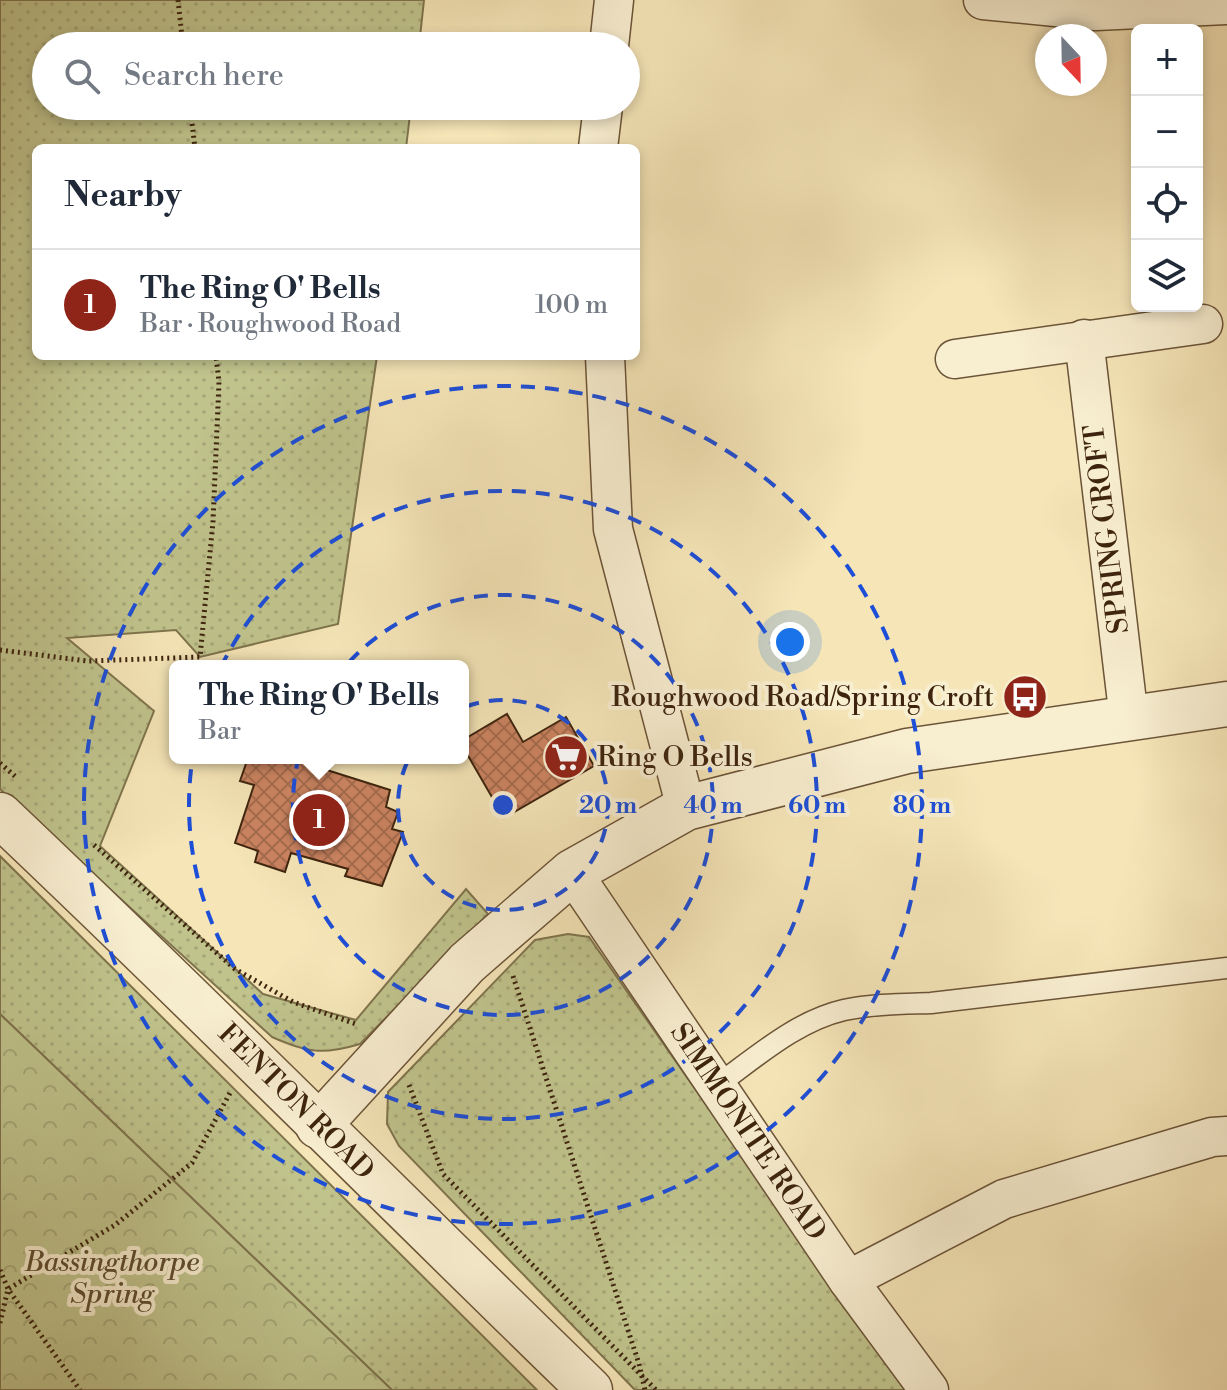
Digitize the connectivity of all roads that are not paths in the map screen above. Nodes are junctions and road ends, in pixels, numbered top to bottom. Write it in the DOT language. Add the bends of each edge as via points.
graph roads {
  1 [pos="614,0"];
  2 [pos="983,0"];
  3 [pos="1151,5"];
  4 [pos="1227,5"];
  5 [pos="611,32"];
  6 [pos="601,120"];
  7 [pos="598,144"];
  8 [pos="1203,324"];
  9 [pos="1084,339"];
  10 [pos="955,359"];
  11 [pos="605,360"];
  12 [pos="1227,704"];
  13 [pos="1129,719"];
  14 [pos="686,808"];
  15 [pos="0,815"];
  16 [pos="572,872"];
  17 [pos="1227,968"];
  18 [pos="716,1086"];
  19 [pos="318,1126"];
  20 [pos="1227,1136"];
  21 [pos="848,1280"];
  22 [pos="590,1390"];
  23 [pos="929,1390"];
  1 -- 5 [label="street"];
  2 -- 3 [label="street" via="1096,11"];
  3 -- 4 [label="street"];
  6 -- 7 [label="street"];
  8 -- 9 [label="street"];
  9 -- 10 [label="street"];
  9 -- 13 [label="street, SPRING CROFT"];
  11 -- 14 [label="street" via="613,529"];
  12 -- 13 [label="street"];
  13 -- 14 [label="street" via="907,751"];
  14 -- 16 [label="street"];
  15 -- 19 [label="street, FENTON ROAD"];
  16 -- 18 [label="street, SIMMONITE ROAD"];
  16 -- 19 [label="street" via="467,963"];
  17 -- 18 [label="lane" via="841,1011 784,1037"];
  18 -- 21 [label="street, SIMMONITE ROAD"];
  19 -- 22 [label="street, FENTON ROAD"];
  20 -- 21 [label="street" via="1004,1199"];
  21 -- 23 [label="street, SIMMONITE ROAD"];
}
